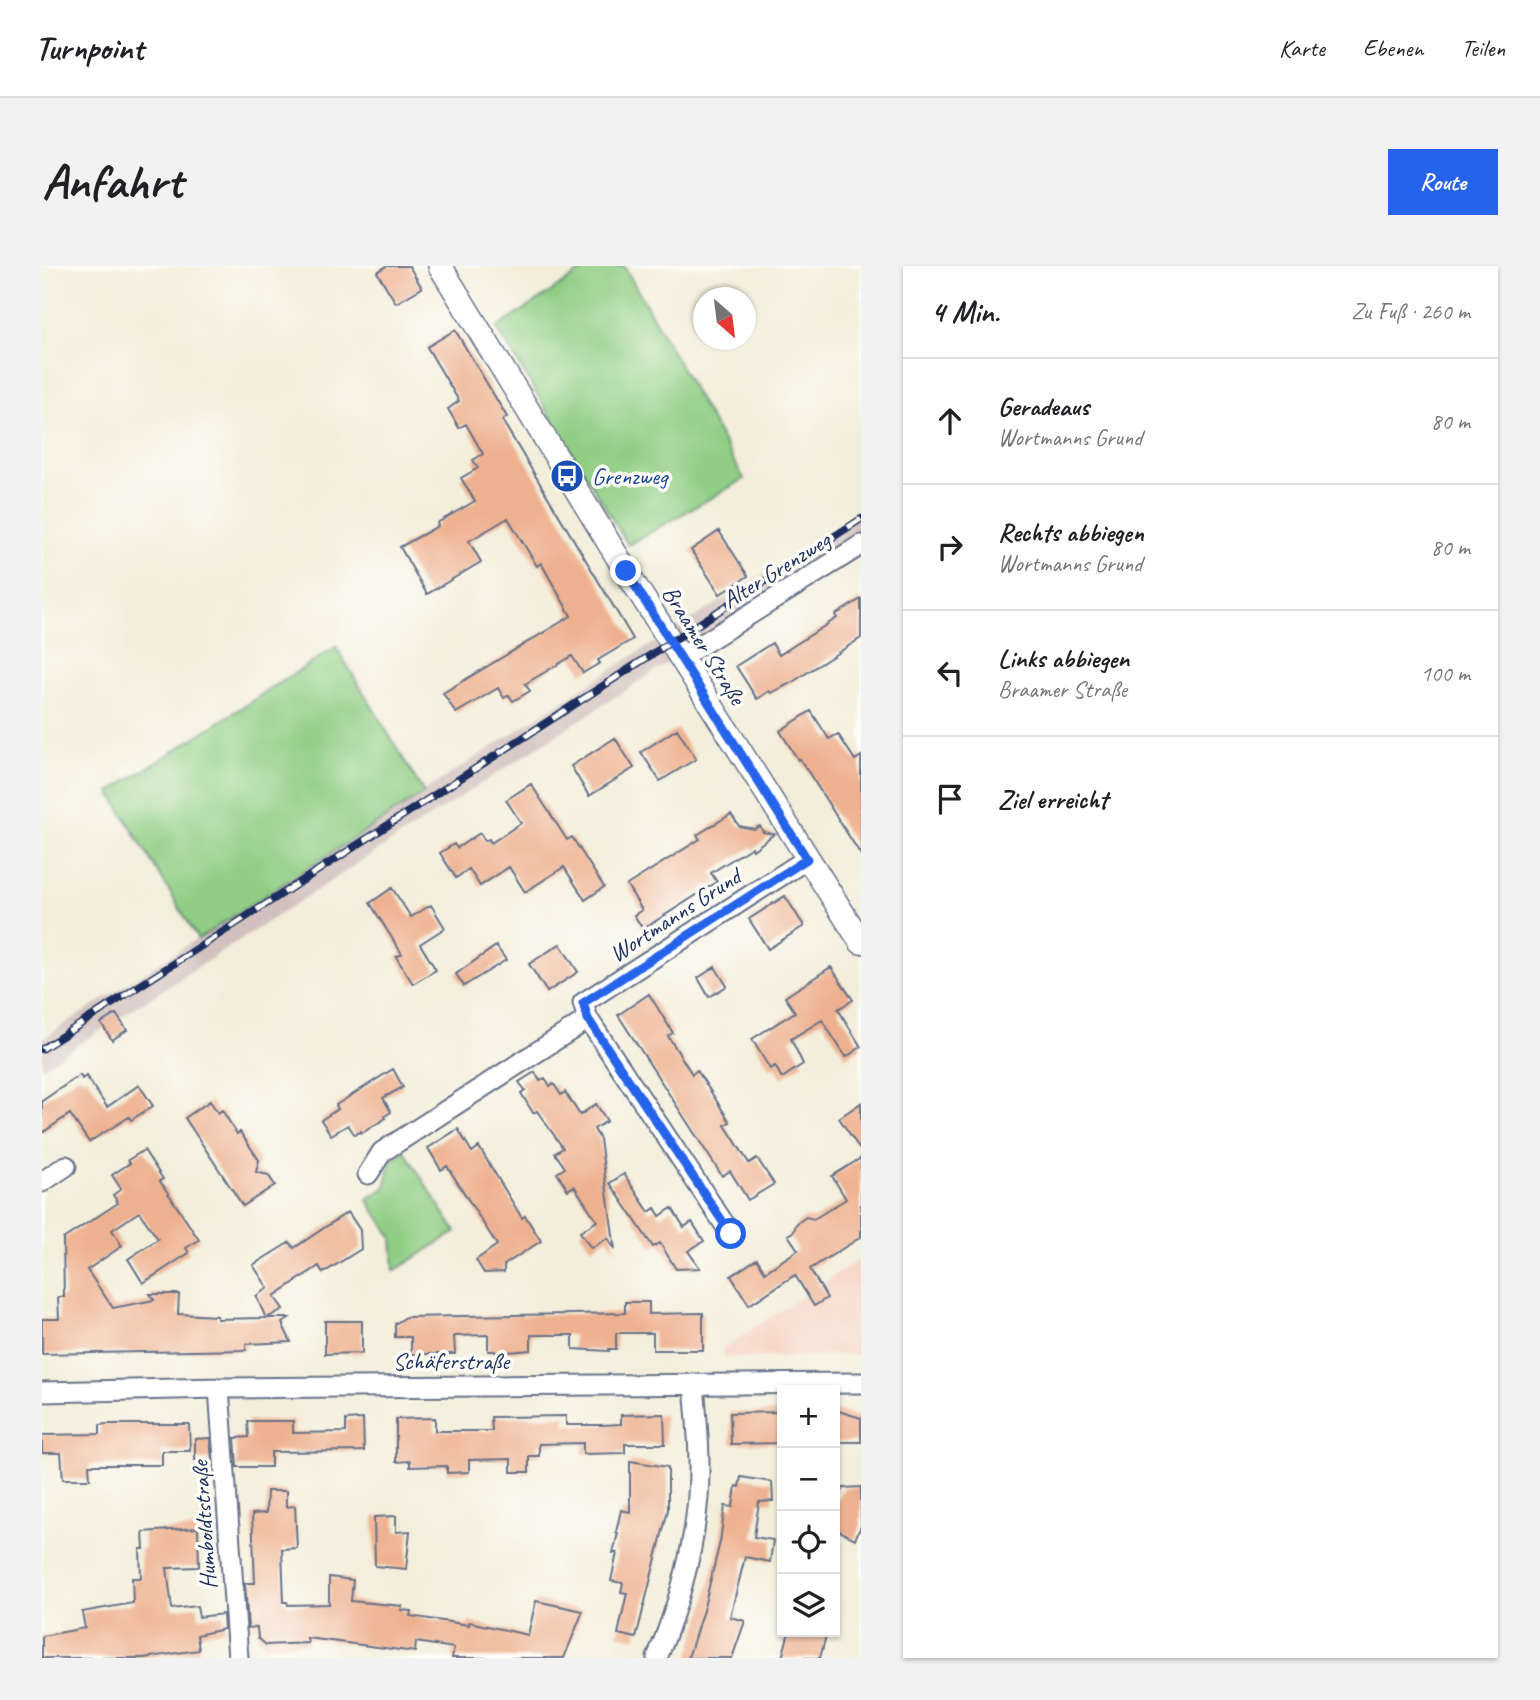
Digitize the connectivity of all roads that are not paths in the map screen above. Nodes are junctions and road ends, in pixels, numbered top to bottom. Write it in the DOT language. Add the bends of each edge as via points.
graph roads {
  1 [pos="440,266"];
  2 [pos="861,545"];
  3 [pos="680,658"];
  4 [pos="807,859"];
  5 [pos="861,942"];
  6 [pos="588,1019"];
  7 [pos="66,1166"];
  8 [pos="368,1174"];
  9 [pos="42,1182"];
  10 [pos="731,1234"];
  11 [pos="861,1383"];
  12 [pos="694,1384"];
  13 [pos="219,1388"];
  14 [pos="42,1392"];
  15 [pos="238,1658"];
  16 [pos="657,1658"];
  1 -- 3 [label="street, Braamer Straße"];
  2 -- 3 [label="street, Alter Grenzweg"];
  3 -- 4 [label="street, Braamer Straße"];
  4 -- 5 [label="street, Braamer Straße"];
  4 -- 6 [label="street, Wortmanns Grund" via="583,1003"];
  6 -- 8 [label="street" via="382,1152"];
  6 -- 10 [label="street"];
  7 -- 9 [label="street"];
  11 -- 12 [label="street, Schäferstraße"];
  12 -- 13 [label="street, Schäferstraße"];
  12 -- 16 [label="street" via="699,1466 696,1516 682,1592"];
  13 -- 14 [label="street, Schäferstraße"];
  13 -- 15 [label="street, Humboldtstraße"];
}
